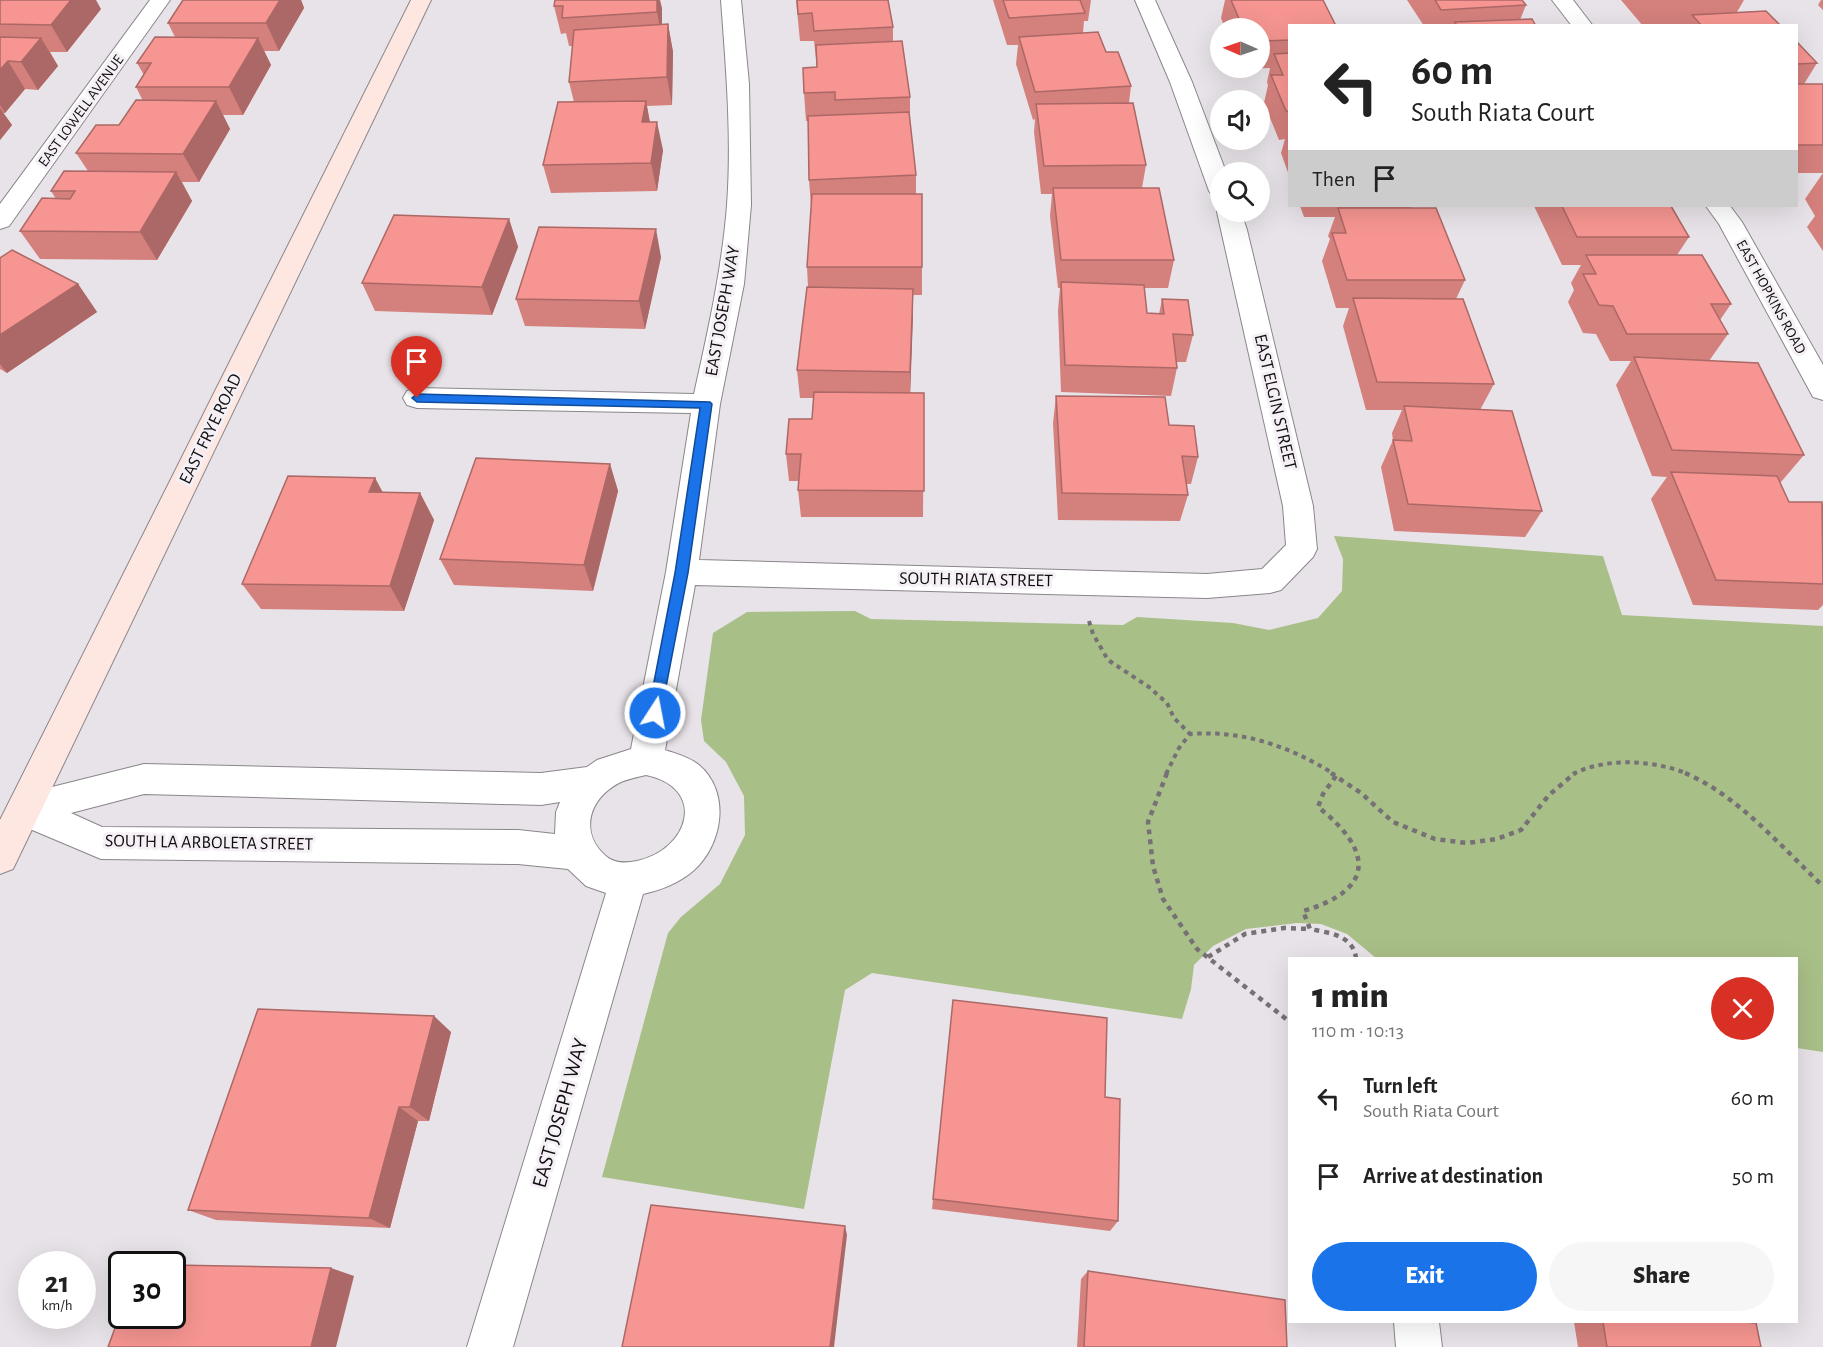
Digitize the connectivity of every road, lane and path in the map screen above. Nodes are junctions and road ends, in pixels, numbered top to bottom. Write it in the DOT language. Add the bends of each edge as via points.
graph roads {
  1 [pos="160,0"];
  2 [pos="421,0"];
  3 [pos="731,0"];
  4 [pos="1145,0"];
  5 [pos="1562,0"];
  6 [pos="1581,24"];
  7 [pos="1210,162"];
  8 [pos="1719,207"];
  9 [pos="0,221"];
  10 [pos="1232,222"];
  11 [pos="1823,390"];
  12 [pos="417,398"];
  13 [pos="706,404"];
  14 [pos="682,573"];
  15 [pos="1270,581"];
  16 [pos="1125,584"];
  17 [pos="1190,734"];
  18 [pos="646,760"];
  19 [pos="1336,776"];
  20 [pos="590,782"];
  21 [pos="24,810"];
  22 [pos="576,853"];
  23 [pos="0,857"];
  24 [pos="629,879"];
  25 [pos="1823,886"];
  26 [pos="1310,929"];
  27 [pos="1208,957"];
  28 [pos="1356,957"];
  29 [pos="1288,1020"];
  30 [pos="1416,1323"];
  31 [pos="490,1347"];
  32 [pos="1419,1347"];
  1 -- 9 [label="street, EAST LOWELL AVENUE"];
  2 -- 21 [label="street, EAST FRYE ROAD"];
  3 -- 13 [label="street, EAST JOSEPH WAY" via="738,84 739,205 731,284"];
  4 -- 7 [label="street"];
  5 -- 6 [label="street"];
  8 -- 11 [label="street, EAST HOPKINS ROAD"];
  10 -- 15 [label="street, EAST ELGIN STREET" via="1298,506 1302,549"];
  12 -- 13 [label="street"];
  13 -- 14 [label="street, EAST JOSEPH WAY"];
  14 -- 16 [label="street, SOUTH RIATA STREET"];
  14 -- 18 [label="street, EAST JOSEPH WAY"];
  15 -- 16 [label="street, SOUTH RIATA STREET" via="1207,586"];
  16 -- 17 [label="path" via="1127,613 1118,621 1087,621 1108,660 1167,703 1173,717"];
  17 -- 19 [label="path" via="1229,734 1277,745"];
  17 -- 27 [label="path" via="1161,785 1148,822 1153,866 1163,899 1184,933"];
  18 -- 20 [label="street" via="607,770"];
  18 -- 24 [label="street" via="672,766 692,780 704,810 702,826 694,843 675,863 648,877"];
  19 -- 25 [label="path" via="1388,818 1420,833 1449,842 1488,842 1521,830 1564,780 1601,763 1668,768 1702,781 1745,814"];
  19 -- 26 [label="path" via="1318,807 1345,829 1357,848 1360,870 1348,894 1322,907 1303,910"];
  20 -- 21 [label="street" via="541,789 144,779"];
  20 -- 22 [label="street" via="571,816 570,835"];
  21 -- 22 [label="street, SOUTH LA ARBOLETA STREET" via="101,843 518,847"];
  21 -- 23 [label="street, EAST FRYE ROAD"];
  22 -- 24 [label="street" via="608,877"];
  24 -- 31 [label="street, EAST JOSEPH WAY"];
  26 -- 27 [label="path" via="1245,934"];
  26 -- 28 [label="path" via="1340,935 1355,950"];
  27 -- 29 [label="path"];
  30 -- 32 [label="street"];
}
